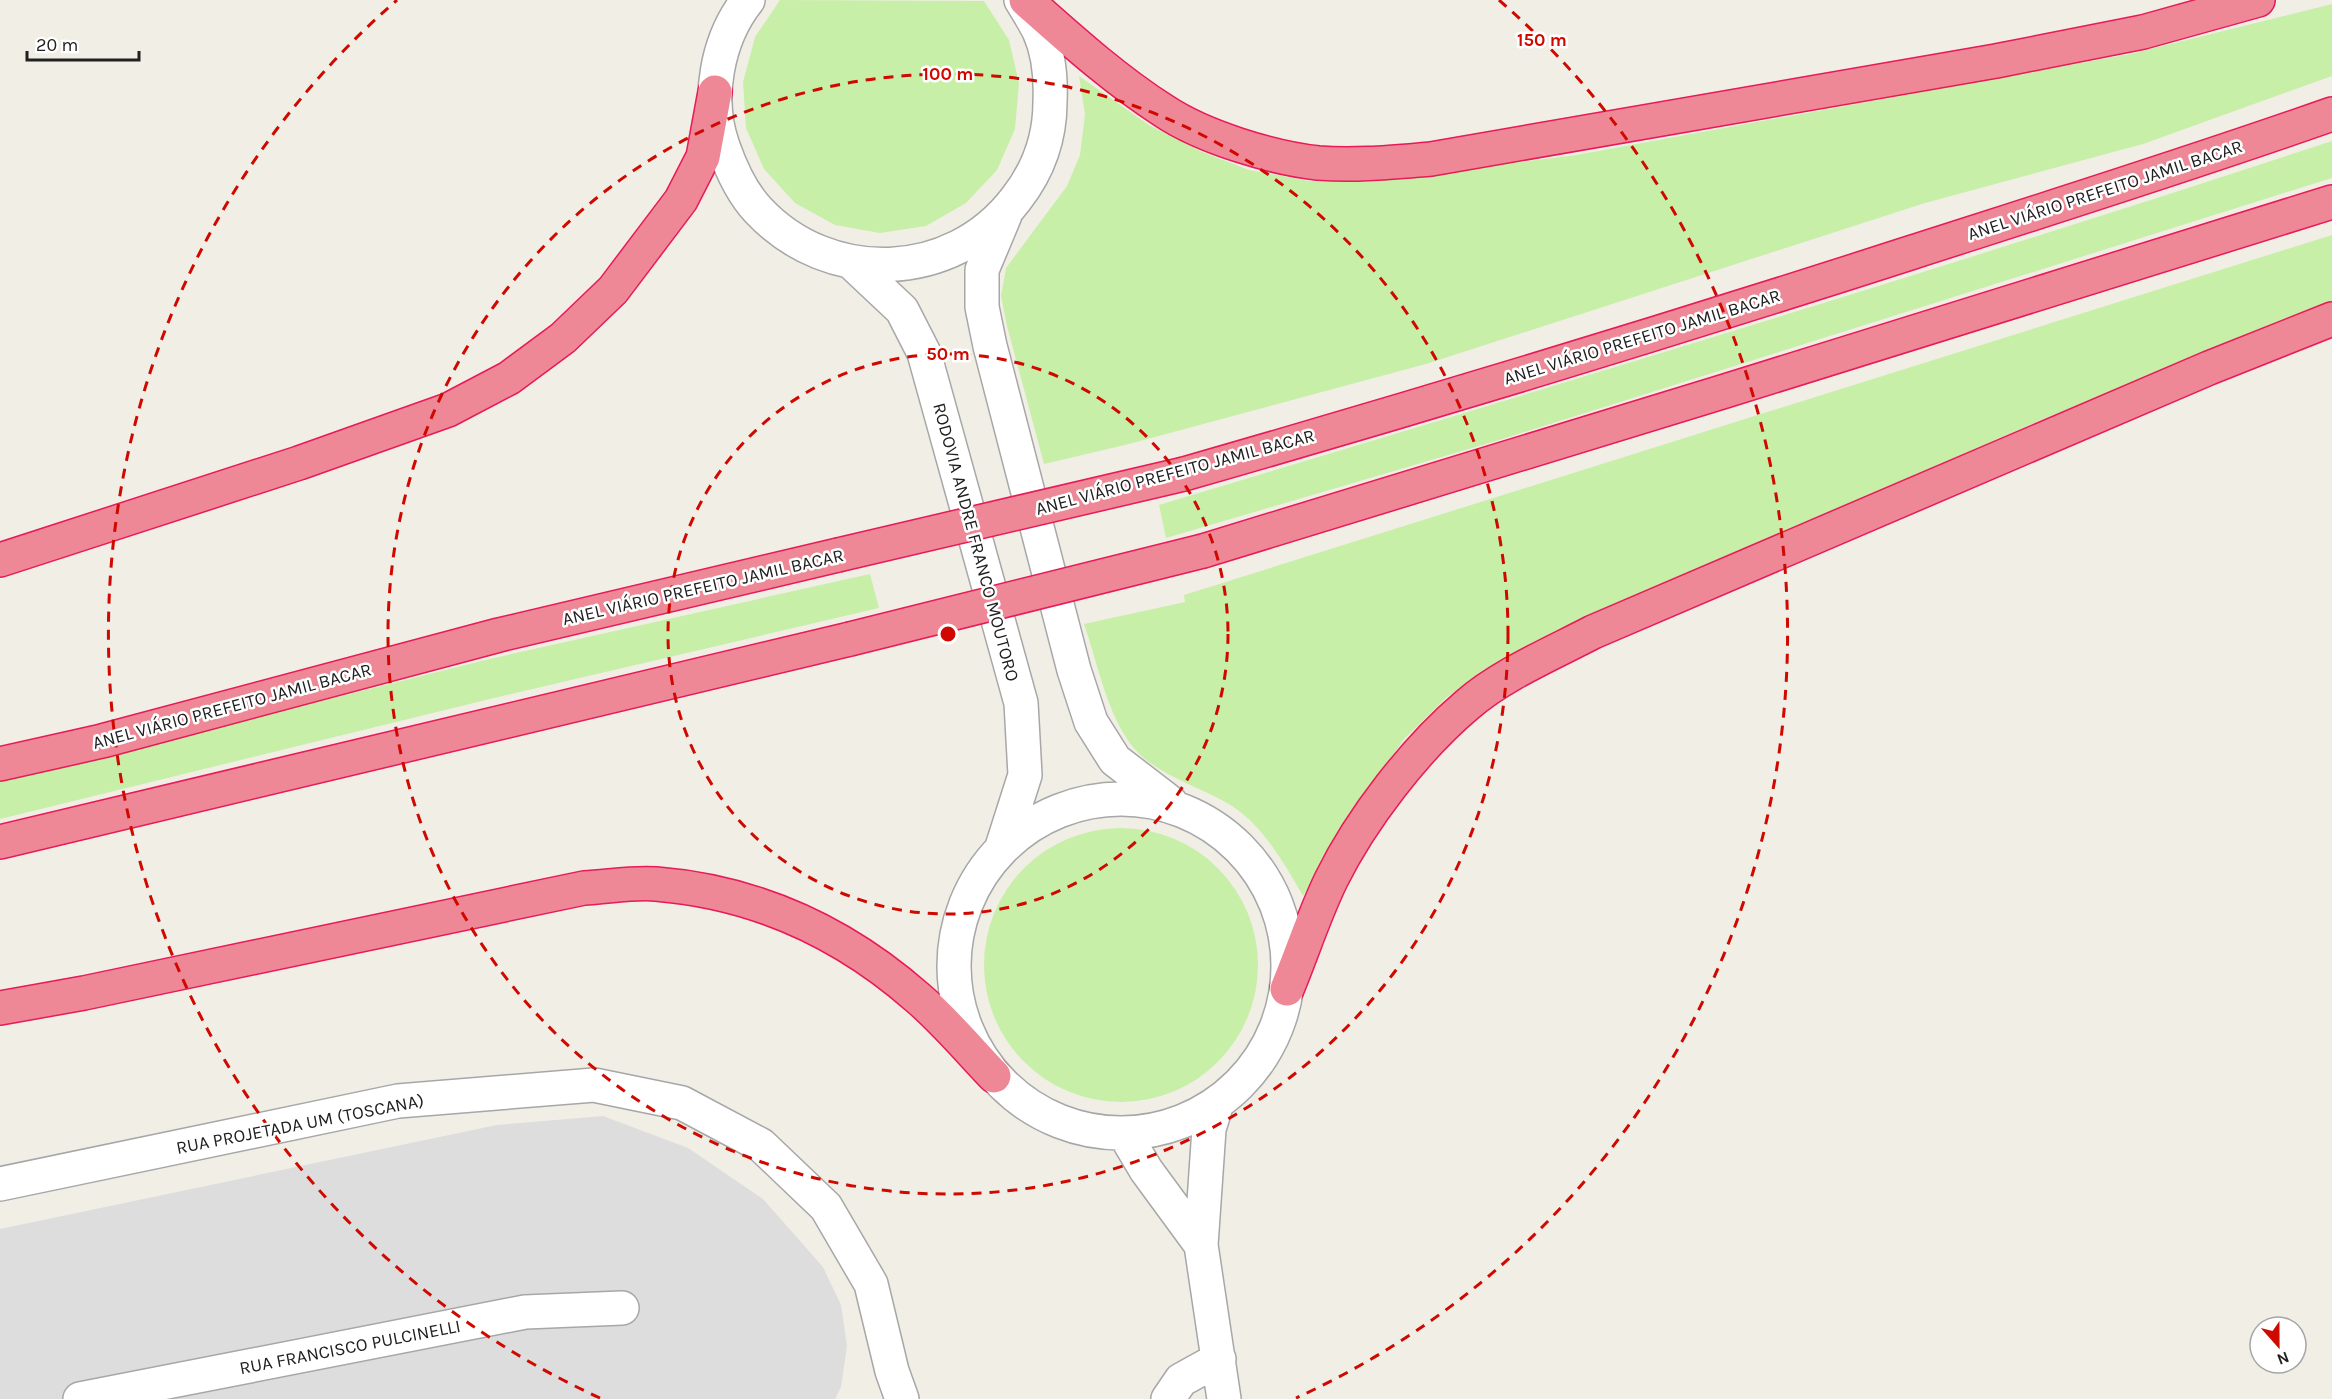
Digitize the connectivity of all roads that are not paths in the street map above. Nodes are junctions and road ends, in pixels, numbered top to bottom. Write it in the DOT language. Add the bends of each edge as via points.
graph roads {
  1 [pos="748,0"];
  2 [pos="1021,0"];
  3 [pos="1026,0"];
  4 [pos="2258,0"];
  5 [pos="715,92"];
  6 [pos="2332,114"];
  7 [pos="2332,202"];
  8 [pos="1006,213"];
  9 [pos="851,262"];
  10 [pos="2332,319"];
  11 [pos="0,560"];
  12 [pos="0,764"];
  13 [pos="1175,806"];
  14 [pos="0,842"];
  15 [pos="1002,847"];
  16 [pos="1287,989"];
  17 [pos="0,1008"];
  18 [pos="994,1076"];
  19 [pos="1217,1103"];
  20 [pos="1124,1133"];
  21 [pos="0,1184"];
  22 [pos="1201,1245"];
  23 [pos="622,1308"];
  24 [pos="1219,1359"];
  25 [pos="80,1399"];
  26 [pos="902,1399"];
  27 [pos="1168,1399"];
  28 [pos="1224,1399"];
  1 -- 5 [label="street" via="738,13 722,51"];
  2 -- 8 [label="street" via="1040,33 1051,76 1050,122 1042,155 1027,185"];
  3 -- 4 [label="highway" via="1095,61 1166,113 1263,153 1318,163 1370,164 1431,159 1996,61 2143,32"];
  5 -- 9 [label="street" via="719,134 733,174 757,209 784,233 816,251"];
  5 -- 11 [label="highway" via="703,157 681,200 613,290 563,338 509,378 448,410 299,464"];
  6 -- 12 [label="highway, ANEL VIÁRIO PREFEITO JAMIL BACAR, bridge" via="1719,314 1413,409 1184,474 499,635 102,741"];
  7 -- 14 [label="highway, bridge" via="1203,551"];
  8 -- 9 [label="street" via="980,235 951,251 920,261 887,266"];
  8 -- 13 [label="street" via="982,270 982,307 1074,670 1091,722 1115,760"];
  9 -- 15 [label="street, RODOVIA ANDRE FRANCO MOUTORO" via="902,310 924,352 1021,703 1025,775"];
  10 -- 16 [label="highway" via="1604,628 1515,673 1468,704 1431,740 1359,831 1331,880"];
  13 -- 15 [label="street" via="1129,798 1083,802 1039,819"];
  13 -- 16 [label="street" via="1226,835 1251,858 1276,898 1288,943"];
  15 -- 18 [label="street" via="975,880 959,919 952,960 956,1002 970,1041"];
  16 -- 19 [label="street" via="1279,1023 1264,1053 1243,1080"];
  17 -- 18 [label="highway" via="584,888 654,884 709,891 755,903 819,929 869,959 919,998"];
  18 -- 20 [label="street" via="1021,1101 1053,1119 1088,1130"];
  19 -- 20 [label="street" via="1188,1119 1157,1129"];
  19 -- 22 [label="street" via="1209,1129"];
  20 -- 22 [label="street"];
  21 -- 26 [label="street, RUA PROJETADA UM (TOSCANA)" via="398,1101 594,1085 682,1103 761,1145 826,1207 871,1284"];
  22 -- 24 [label="street"];
  23 -- 25 [label="street, RUA FRANCISCO PULCINELLI" via="525,1312"];
  24 -- 27 [label="street" via="1181,1380"];
  24 -- 28 [label="street"];
}
